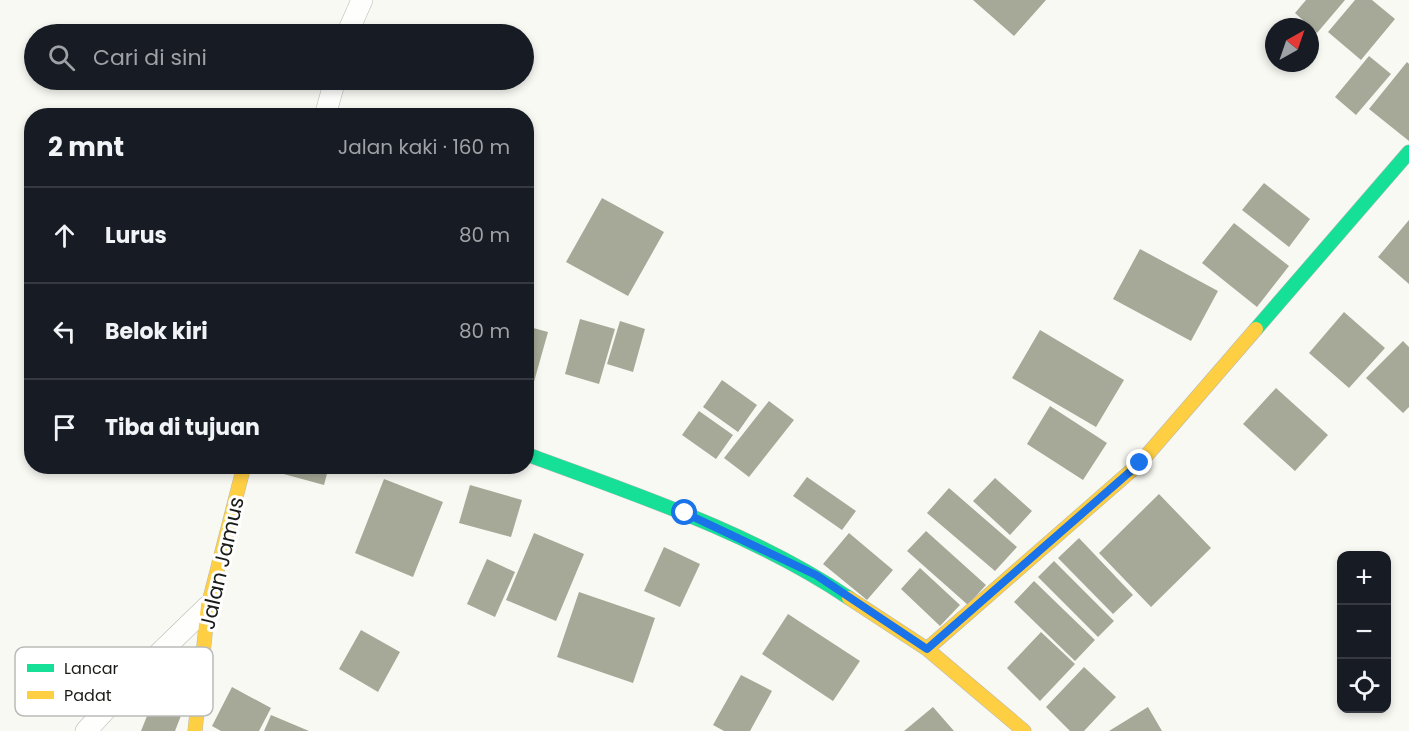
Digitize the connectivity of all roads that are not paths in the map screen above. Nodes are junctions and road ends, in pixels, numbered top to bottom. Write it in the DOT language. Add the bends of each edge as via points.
graph roads {
  1 [pos="362,0"];
  2 [pos="351,24"];
  3 [pos="332,90"];
  4 [pos="327,108"];
  5 [pos="1409,152"];
  6 [pos="534,457"];
  7 [pos="242,474"];
  8 [pos="208,606"];
  9 [pos="166,647"];
  10 [pos="205,647"];
  11 [pos="927,649"];
  12 [pos="100,716"];
  13 [pos="86,731"];
  14 [pos="1024,731"];
  1 -- 2 [label="street"];
  3 -- 4 [label="street"];
  5 -- 11 [label="street" via="1140,463"];
  6 -- 11 [label="street" via="685,513 816,575"];
  7 -- 8 [label="street, Jalan Jamus"];
  8 -- 9 [label="street"];
  8 -- 10 [label="street, Jalan Jamus"];
  11 -- 14 [label="street"];
  12 -- 13 [label="street"];
}
